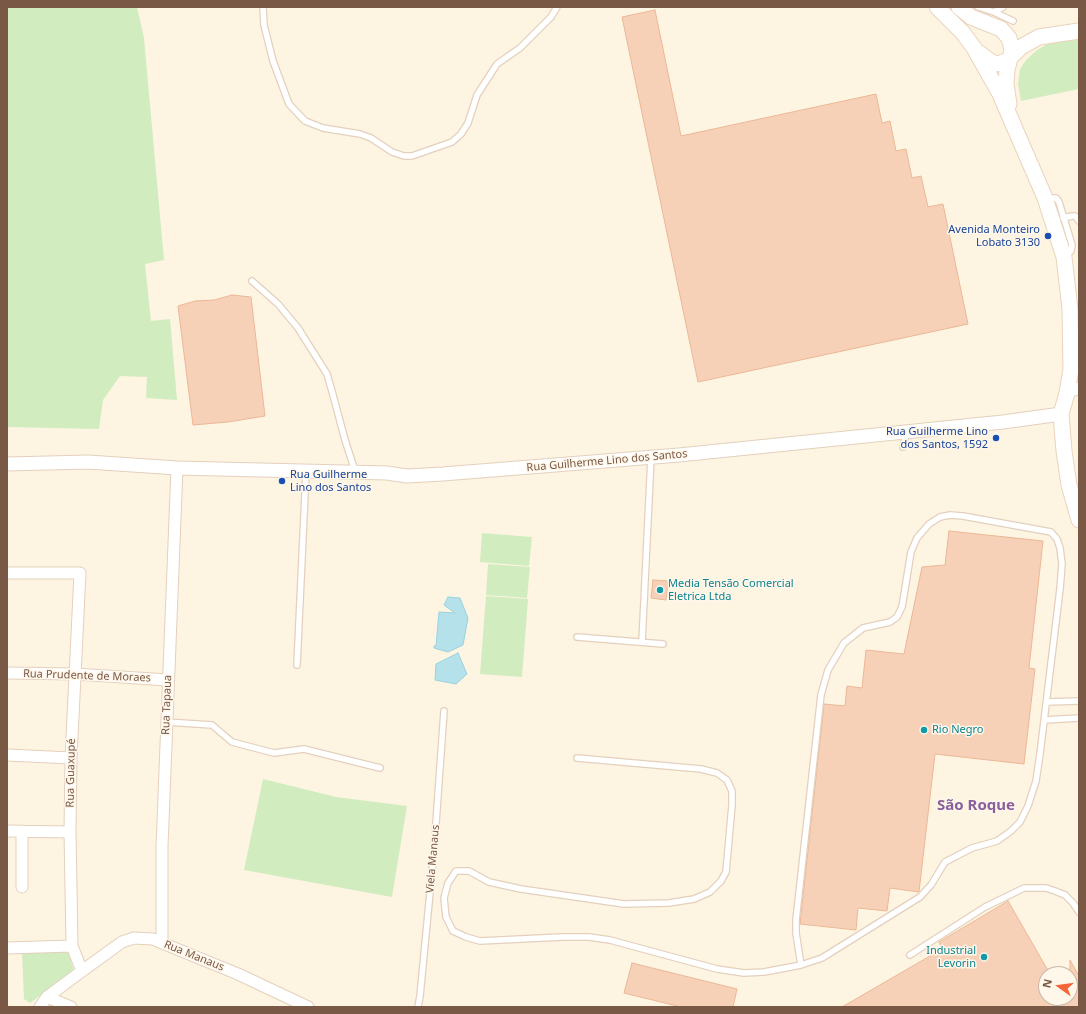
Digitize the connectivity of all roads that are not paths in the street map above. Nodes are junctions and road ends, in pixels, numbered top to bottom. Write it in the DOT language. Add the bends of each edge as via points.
graph roads {
  1 [pos="263,7"];
  2 [pos="557,7"];
  3 [pos="937,7"];
  4 [pos="959,7"];
  5 [pos="978,7"];
  6 [pos="1003,7"];
  7 [pos="994,9"];
  8 [pos="1013,20"];
  9 [pos="1079,31"];
  10 [pos="974,48"];
  11 [pos="1010,58"];
  12 [pos="1014,126"];
  13 [pos="1045,198"];
  14 [pos="1064,218"];
  15 [pos="1079,221"];
  16 [pos="1064,257"];
  17 [pos="252,281"];
  18 [pos="1075,372"];
  19 [pos="1073,390"];
  20 [pos="1061,414"];
  21 [pos="906,432"];
  22 [pos="903,447"];
  23 [pos="651,458"];
  24 [pos="7,464"];
  25 [pos="177,468"];
  26 [pos="306,472"];
  27 [pos="356,474"];
  28 [pos="1079,520"];
  29 [pos="7,573"];
  30 [pos="577,637"];
  31 [pos="642,642"];
  32 [pos="663,644"];
  33 [pos="297,665"];
  34 [pos="7,673"];
  35 [pos="75,674"];
  36 [pos="168,680"];
  37 [pos="1079,701"];
  38 [pos="1047,702"];
  39 [pos="444,711"];
  40 [pos="1079,718"];
  41 [pos="1044,720"];
  42 [pos="166,722"];
  43 [pos="7,754"];
  44 [pos="71,758"];
  45 [pos="577,758"];
  46 [pos="380,768"];
  47 [pos="7,831"];
  48 [pos="22,831"];
  49 [pos="70,832"];
  50 [pos="22,887"];
  51 [pos="1079,912"];
  52 [pos="162,943"];
  53 [pos="72,946"];
  54 [pos="7,948"];
  55 [pos="910,955"];
  56 [pos="801,965"];
  57 [pos="82,971"];
  58 [pos="47,997"];
  59 [pos="40,1007"];
  60 [pos="71,1007"];
  61 [pos="308,1007"];
  62 [pos="418,1007"];
  1 -- 2 [label="lane" via="264,25 289,104 305,121 323,128 360,134 392,152 412,156 452,142 461,134 468,123 477,95 497,64 520,48 551,17"];
  3 -- 10 [label="main road"];
  4 -- 11 [label="main road" via="971,17 1006,33 1012,44"];
  5 -- 7 [label="lane"];
  6 -- 7 [label="lane"];
  7 -- 8 [label="lane"];
  9 -- 11 [label="main road" via="1039,37"];
  10 -- 11 [label="main road" via="996,64"];
  10 -- 12 [label="main road" via="1000,94"];
  11 -- 12 [label="main road" via="1007,90"];
  12 -- 13 [label="main road"];
  13 -- 14 [label="lane" via="1056,198"];
  13 -- 16 [label="main road"];
  14 -- 15 [label="lane" via="1075,216"];
  14 -- 16 [label="lane" via="1072,245 1071,251"];
  16 -- 18 [label="main road"];
  17 -- 27 [label="lane" via="278,304 298,328 327,374"];
  18 -- 19 [label="main road"];
  19 -- 20 [label="main road"];
  20 -- 21 [label="street, Rua Guilherme Lino dos Santos"];
  20 -- 28 [label="main road" via="1069,485"];
  21 -- 22 [label="lane"];
  21 -- 23 [label="street, Rua Guilherme Lino dos Santos"];
  23 -- 27 [label="street, Rua Guilherme Lino dos Santos" via="407,476"];
  23 -- 31 [label="lane"];
  24 -- 25 [label="street, Rua Guilherme Lino dos Santos" via="88,462"];
  25 -- 26 [label="street, Rua Guilherme Lino dos Santos"];
  25 -- 36 [label="street, Rua Tapaua"];
  26 -- 27 [label="street, Rua Guilherme Lino dos Santos"];
  26 -- 33 [label="lane"];
  29 -- 35 [label="street, Rua Guaxupé" via="80,573"];
  30 -- 31 [label="lane"];
  31 -- 32 [label="lane"];
  34 -- 35 [label="street, Rua Prudente de Moraes"];
  35 -- 36 [label="street, Rua Prudente de Moraes"];
  35 -- 44 [label="street, Rua Guaxupé"];
  36 -- 42 [label="street, Rua Tapaua"];
  37 -- 38 [label="lane"];
  38 -- 41 [label="lane"];
  38 -- 56 [label="lane" via="1062,564 1057,539 1051,532 1001,522 963,516 940,517 929,524 917,538 911,552 902,608 897,617 890,622 863,628 844,643 828,670 821,695 796,920"];
  39 -- 62 [label="lane, Viela Manaus" via="434,851"];
  40 -- 41 [label="lane"];
  41 -- 56 [label="lane" via="1036,781 1028,806 1020,822 1011,832 997,841 972,848 946,862 920,898 822,958"];
  42 -- 46 [label="lane" via="212,725 232,742 274,753 304,749"];
  42 -- 52 [label="street, Rua Tapaua"];
  43 -- 44 [label="street"];
  44 -- 49 [label="street, Rua Guaxupé"];
  45 -- 56 [label="lane" via="701,769 717,773 727,780 732,791 732,805 726,872 721,881 710,892 694,899 669,903 624,904 522,889 489,882 469,871 456,871 448,883 444,898 446,917 453,931 480,941 562,937 610,940 680,960 744,973"];
  47 -- 48 [label="street"];
  48 -- 49 [label="street"];
  48 -- 50 [label="street"];
  49 -- 53 [label="street, Rua Guaxupé"];
  51 -- 55 [label="lane" via="1065,895 1055,890 1040,887 1024,888 985,907"];
  52 -- 57 [label="street, Rua Manaus" via="134,938 122,942"];
  52 -- 61 [label="street, Rua Manaus" via="238,974"];
  53 -- 54 [label="street"];
  53 -- 57 [label="street, Rua Guaxupé"];
  57 -- 58 [label="street, Rua Manaus"];
  58 -- 59 [label="street, Rua Manaus"];
  58 -- 60 [label="street"];
}
